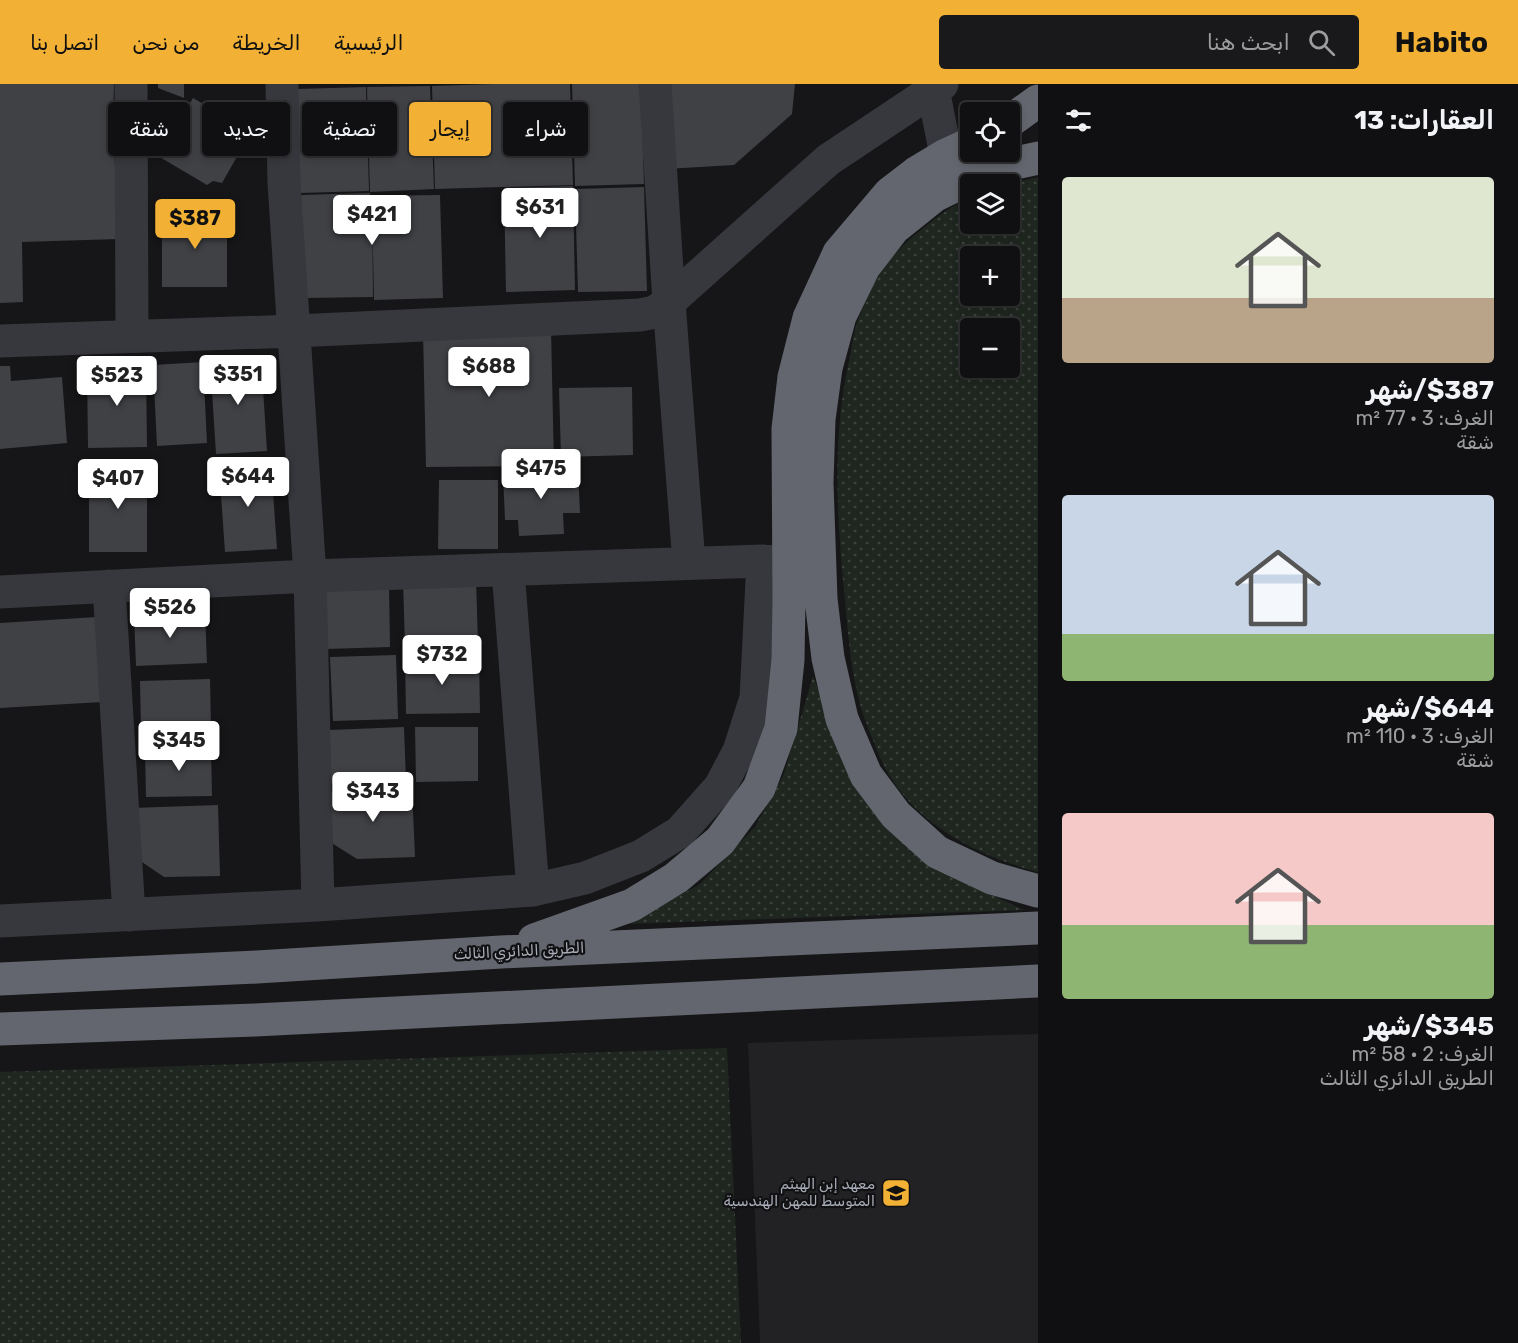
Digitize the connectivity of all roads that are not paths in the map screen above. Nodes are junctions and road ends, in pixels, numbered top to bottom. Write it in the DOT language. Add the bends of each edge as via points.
graph roads {
  1 [pos="131,84"];
  2 [pos="282,84"];
  3 [pos="655,84"];
  4 [pos="936,86"];
  5 [pos="1038,101"];
  6 [pos="1020,114"];
  7 [pos="1038,129"];
  8 [pos="1020,132"];
  9 [pos="958,150"];
  10 [pos="1038,158"];
  11 [pos="669,302"];
  12 [pos="295,331"];
  13 [pos="132,336"];
  14 [pos="0,341"];
  15 [pos="776,561"];
  16 [pos="690,563"];
  17 [pos="508,570"];
  18 [pos="310,576"];
  19 [pos="109,586"];
  20 [pos="0,592"];
  21 [pos="533,890"];
  22 [pos="1038,891"];
  23 [pos="318,905"];
  24 [pos="129,915"];
  25 [pos="0,921"];
  26 [pos="1038,928"];
  27 [pos="501,952"];
  28 [pos="0,979"];
  29 [pos="1038,981"];
  30 [pos="0,1029"];
  1 -- 13 [label="street"];
  2 -- 12 [label="street" via="284,183"];
  3 -- 11 [label="street"];
  4 -- 9 [label="street"];
  4 -- 11 [label="street" via="828,160"];
  5 -- 6 [label="highway"];
  7 -- 8 [label="highway"];
  9 -- 15 [label="highway" via="916,173 890,193 866,220 839,253 809,318 794,377"];
  10 -- 22 [label="highway" via="1006,165 934,196 894,228 864,267 840,316 826,368 817,483 821,599 828,658 842,719 866,776 896,815 937,852 992,878"];
  11 -- 12 [label="street" via="655,312 640,315"];
  11 -- 16 [label="street"];
  12 -- 13 [label="street"];
  12 -- 18 [label="street"];
  13 -- 14 [label="street"];
  15 -- 16 [label="street"];
  15 -- 21 [label="street" via="756,698 740,752 720,787 680,832 641,856 585,878"];
  15 -- 27 [label="highway" via="788,660 781,728 759,788 720,841 676,878 632,905"];
  16 -- 17 [label="street"];
  17 -- 18 [label="street"];
  17 -- 21 [label="street"];
  18 -- 19 [label="street"];
  18 -- 23 [label="street"];
  19 -- 20 [label="street"];
  19 -- 24 [label="street"];
  21 -- 23 [label="street"];
  23 -- 24 [label="street"];
  24 -- 25 [label="street"];
  26 -- 27 [label="highway, الطريق الدائري الثالث"];
  27 -- 28 [label="highway, الطريق الدائري الثالث"];
  29 -- 30 [label="highway"];
}
